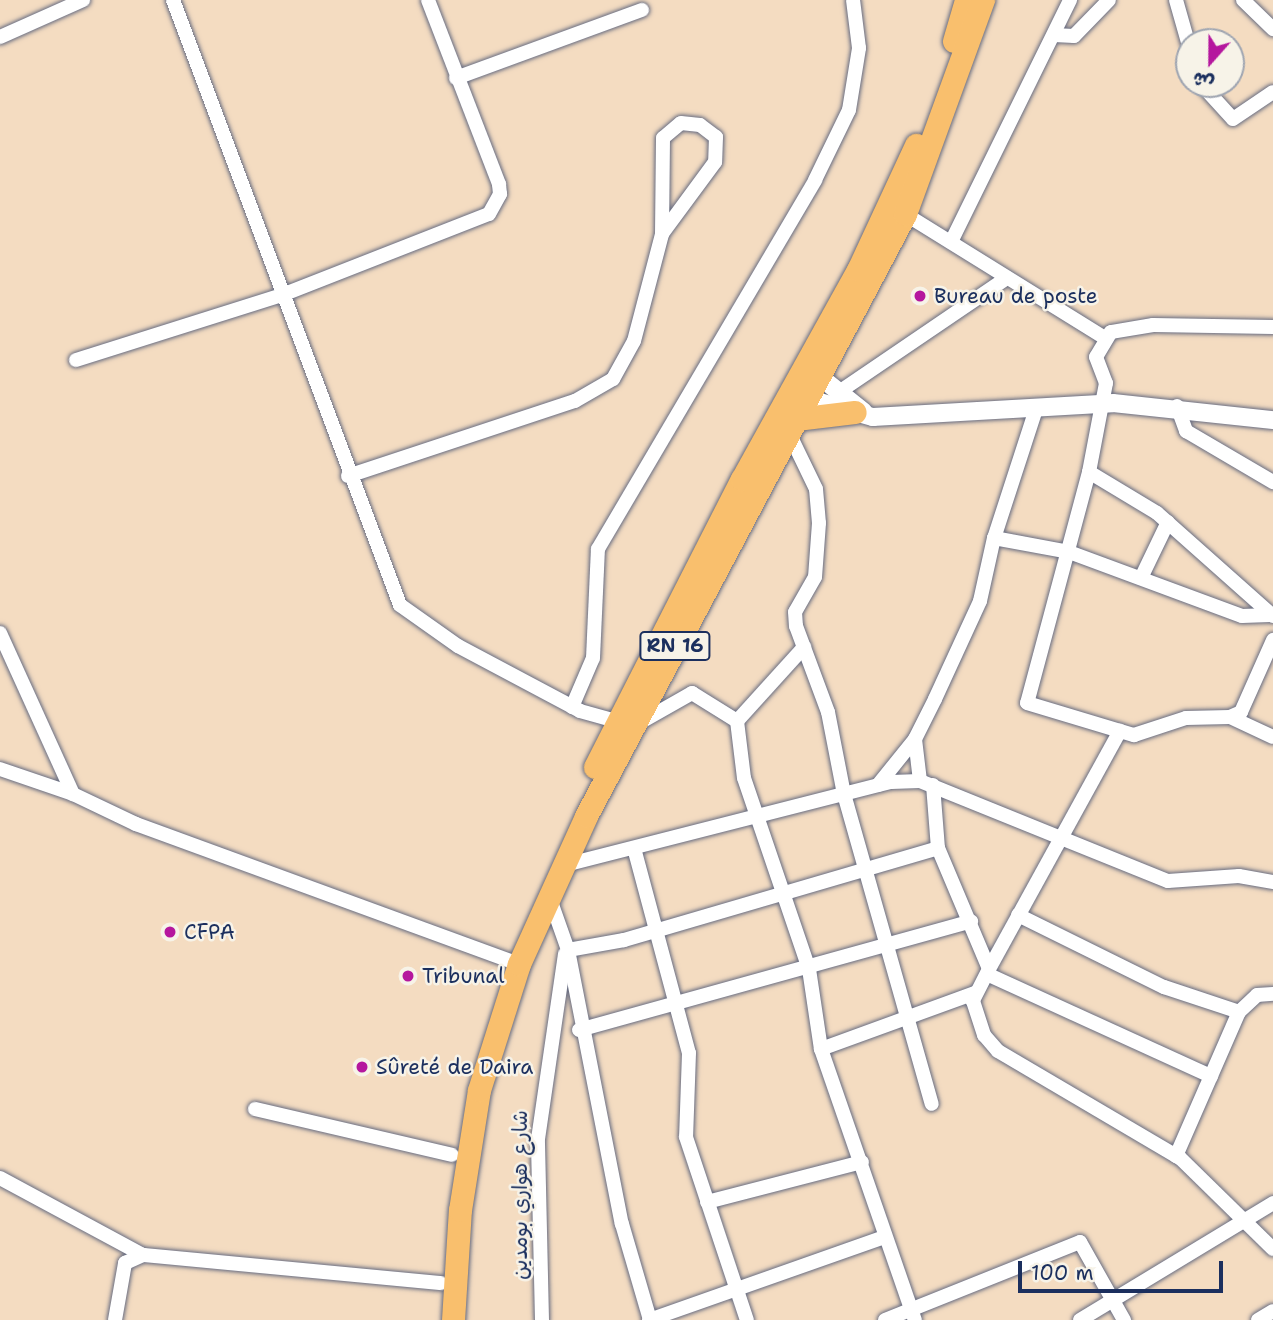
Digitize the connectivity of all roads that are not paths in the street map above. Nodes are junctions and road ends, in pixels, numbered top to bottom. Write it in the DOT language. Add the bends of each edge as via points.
graph roads {
  1 [pos="83,0"];
  2 [pos="173,0"];
  3 [pos="428,0"];
  4 [pos="853,0"];
  5 [pos="966,0"];
  6 [pos="983,0"];
  7 [pos="1070,0"];
  8 [pos="1109,0"];
  9 [pos="1176,0"];
  10 [pos="1242,0"];
  11 [pos="642,10"];
  12 [pos="1184,28"];
  13 [pos="1273,29"];
  14 [pos="1054,35"];
  15 [pos="0,37"];
  16 [pos="456,78"];
  17 [pos="1273,92"];
  18 [pos="1214,98"];
  19 [pos="905,214"];
  20 [pos="662,234"];
  21 [pos="951,242"];
  22 [pos="1007,278"];
  23 [pos="282,295"];
  24 [pos="1273,327"];
  25 [pos="1105,338"];
  26 [pos="76,360"];
  27 [pos="812,371"];
  28 [pos="839,392"];
  29 [pos="1100,404"];
  30 [pos="1037,406"];
  31 [pos="1177,406"];
  32 [pos="795,411"];
  33 [pos="861,413"];
  34 [pos="1273,420"];
  35 [pos="1089,472"];
  36 [pos="348,476"];
  37 [pos="1273,482"];
  38 [pos="1168,522"];
  39 [pos="994,538"];
  40 [pos="1069,552"];
  41 [pos="1141,578"];
  42 [pos="1272,616"];
  43 [pos="0,633"];
  44 [pos="1273,640"];
  45 [pos="804,647"];
  46 [pos="572,707"];
  47 [pos="1230,718"];
  48 [pos="737,721"];
  49 [pos="626,723"];
  50 [pos="1120,731"];
  51 [pos="1273,737"];
  52 [pos="915,739"];
  53 [pos="0,769"];
  54 [pos="927,783"];
  55 [pos="878,785"];
  56 [pos="73,794"];
  57 [pos="844,794"];
  58 [pos="760,817"];
  59 [pos="1059,837"];
  60 [pos="634,848"];
  61 [pos="938,848"];
  62 [pos="561,866"];
  63 [pos="864,871"];
  64 [pos="1273,882"];
  65 [pos="784,892"];
  66 [pos="549,894"];
  67 [pos="1018,915"];
  68 [pos="971,921"];
  69 [pos="654,927"];
  70 [pos="885,946"];
  71 [pos="567,948"];
  72 [pos="512,961"];
  73 [pos="809,969"];
  74 [pos="989,972"];
  75 [pos="975,993"];
  76 [pos="1273,994"];
  77 [pos="675,1006"];
  78 [pos="1239,1012"];
  79 [pos="909,1018"];
  80 [pos="579,1030"];
  81 [pos="821,1049"];
  82 [pos="1211,1076"];
  83 [pos="932,1104"];
  84 [pos="255,1109"];
  85 [pos="452,1155"];
  86 [pos="1176,1156"];
  87 [pos="862,1162"];
  88 [pos="0,1178"];
  89 [pos="707,1202"];
  90 [pos="1273,1203"];
  91 [pos="1243,1219"];
  92 [pos="885,1237"];
  93 [pos="1273,1249"];
  94 [pos="143,1255"];
  95 [pos="441,1283"];
  96 [pos="737,1290"];
  97 [pos="1114,1303"];
  98 [pos="1273,1311"];
  99 [pos="913,1315"];
  100 [pos="115,1320"];
  101 [pos="440,1320"];
  102 [pos="453,1320"];
  103 [pos="542,1320"];
  104 [pos="650,1320"];
  105 [pos="747,1320"];
  106 [pos="885,1320"];
  107 [pos="1080,1320"];
  108 [pos="1124,1320"];
  109 [pos="1258,1320"];
  1 -- 15 [label="street"];
  2 -- 23 [label="street"];
  3 -- 16 [label="street"];
  4 -- 46 [label="street" via="859,48 849,110 815,180 604,535 594,560 593,658"];
  5 -- 27 [label="main road, RN 16" via="930,114"];
  6 -- 19 [label="main road, RN 16"];
  7 -- 14 [label="street"];
  8 -- 14 [label="street" via="1074,36"];
  9 -- 12 [label="street"];
  10 -- 13 [label="street"];
  11 -- 16 [label="street"];
  14 -- 21 [label="street"];
  16 -- 23 [label="street" via="499,184 500,194 489,214"];
  17 -- 18 [label="street" via="1233,120"];
  19 -- 21 [label="street"];
  19 -- 27 [label="main road, RN 16"];
  20 -- 20 [label="street" via="715,162 716,137 700,125 681,123 663,138"];
  20 -- 36 [label="street" via="634,341 625,362 597,391"];
  21 -- 22 [label="street"];
  22 -- 25 [label="street"];
  22 -- 28 [label="street"];
  23 -- 26 [label="street"];
  23 -- 36 [label="street"];
  24 -- 25 [label="street" via="1153,325 1120,328"];
  25 -- 29 [label="street" via="1096,356 1106,383"];
  27 -- 28 [label="street"];
  27 -- 32 [label="main road, RN 16"];
  28 -- 33 [label="street"];
  29 -- 30 [label="street"];
  29 -- 31 [label="street"];
  29 -- 35 [label="street"];
  30 -- 33 [label="street"];
  30 -- 39 [label="street"];
  31 -- 34 [label="street"];
  31 -- 37 [label="street" via="1185,430"];
  32 -- 33 [label="main road"];
  32 -- 45 [label="street" via="818,506 816,577 794,617"];
  32 -- 49 [label="main road, RN 16"];
  32 -- 49 [label="main road, RN 16"];
  35 -- 38 [label="street"];
  35 -- 40 [label="street"];
  36 -- 46 [label="street" via="400,605 458,646"];
  38 -- 41 [label="street"];
  38 -- 42 [label="street"];
  39 -- 40 [label="street"];
  39 -- 52 [label="street" via="980,601"];
  40 -- 41 [label="street"];
  40 -- 50 [label="street" via="1024,699"];
  41 -- 42 [label="street" via="1242,616"];
  43 -- 56 [label="street"];
  44 -- 47 [label="street" via="1241,712"];
  45 -- 48 [label="street"];
  45 -- 57 [label="street" via="828,712"];
  46 -- 49 [label="street"];
  47 -- 50 [label="street" via="1186,718 1141,734"];
  47 -- 51 [label="street"];
  48 -- 49 [label="street" via="692,693"];
  48 -- 58 [label="street" via="741,767"];
  49 -- 62 [label="main road, RN 16"];
  49 -- 72 [label="main road, RN 16"];
  50 -- 59 [label="street"];
  52 -- 54 [label="street"];
  52 -- 55 [label="street"];
  53 -- 56 [label="street"];
  54 -- 55 [label="street"];
  54 -- 59 [label="street"];
  54 -- 61 [label="street"];
  55 -- 57 [label="street"];
  56 -- 72 [label="street" via="136,824"];
  57 -- 58 [label="street"];
  57 -- 63 [label="street"];
  58 -- 60 [label="street"];
  58 -- 65 [label="street"];
  59 -- 64 [label="street" via="1168,881 1239,876"];
  59 -- 67 [label="street"];
  60 -- 62 [label="street"];
  60 -- 69 [label="street"];
  61 -- 63 [label="street"];
  61 -- 68 [label="street"];
  62 -- 66 [label="main road, RN 16"];
  63 -- 65 [label="street"];
  63 -- 70 [label="street"];
  65 -- 69 [label="street"];
  65 -- 73 [label="street"];
  66 -- 71 [label="street"];
  66 -- 72 [label="main road, RN 16"];
  67 -- 74 [label="street"];
  67 -- 78 [label="street" via="1164,987"];
  68 -- 70 [label="street"];
  68 -- 74 [label="street"];
  69 -- 71 [label="street"];
  69 -- 77 [label="street"];
  70 -- 73 [label="street"];
  70 -- 79 [label="street"];
  71 -- 80 [label="street"];
  71 -- 103 [label="street, شارع هواري بومدين" via="538,1139"];
  72 -- 85 [label="main road, RN 16" via="469,1071"];
  72 -- 102 [label="main road, RN 16" via="479,1090 463,1188"];
  73 -- 77 [label="street"];
  73 -- 81 [label="street"];
  74 -- 75 [label="street"];
  74 -- 82 [label="street"];
  75 -- 79 [label="street"];
  75 -- 86 [label="street" via="979,1023 998,1051"];
  76 -- 78 [label="street" via="1257,995"];
  77 -- 80 [label="street"];
  77 -- 89 [label="street" via="689,1053 686,1137"];
  78 -- 82 [label="street"];
  79 -- 81 [label="street"];
  79 -- 83 [label="street"];
  80 -- 104 [label="street"];
  81 -- 87 [label="street"];
  82 -- 86 [label="street"];
  84 -- 85 [label="street"];
  85 -- 95 [label="main road, RN 16"];
  86 -- 91 [label="street"];
  87 -- 89 [label="street"];
  87 -- 92 [label="street"];
  88 -- 94 [label="street"];
  89 -- 96 [label="street"];
  90 -- 91 [label="street"];
  91 -- 93 [label="street"];
  91 -- 97 [label="street"];
  92 -- 96 [label="street"];
  92 -- 99 [label="street"];
  94 -- 95 [label="street"];
  94 -- 100 [label="street" via="125,1264"];
  95 -- 101 [label="main road, RN 16"];
  96 -- 104 [label="street"];
  96 -- 105 [label="street"];
  97 -- 99 [label="street" via="1080,1242"];
  97 -- 107 [label="street"];
  97 -- 108 [label="street"];
  98 -- 109 [label="street"];
  99 -- 106 [label="street"];
}
